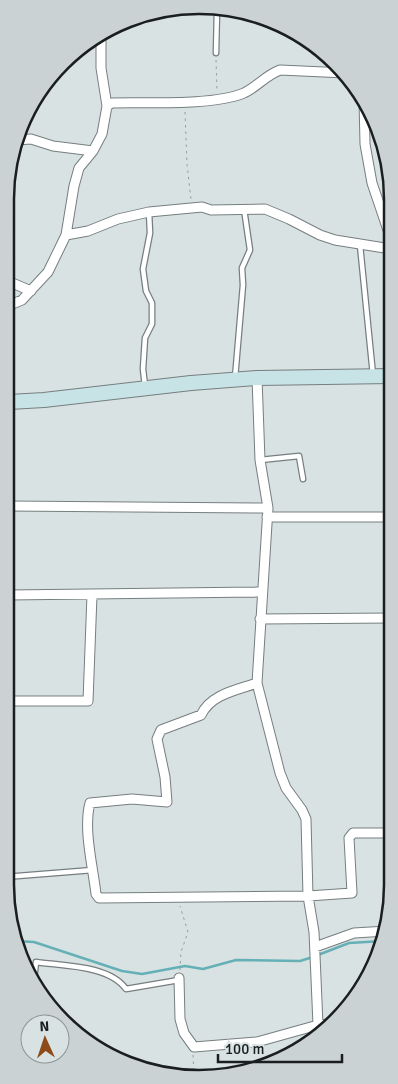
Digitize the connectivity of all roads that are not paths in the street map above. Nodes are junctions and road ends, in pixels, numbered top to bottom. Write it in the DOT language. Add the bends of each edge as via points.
graph roads {
  1 [pos="217,14"];
  2 [pos="101,42"];
  3 [pos="216,54"];
  4 [pos="333,72"];
  5 [pos="107,106"];
  6 [pos="364,116"];
  7 [pos="24,139"];
  8 [pos="93,151"];
  9 [pos="244,209"];
  10 [pos="148,212"];
  11 [pos="384,222"];
  12 [pos="66,234"];
  13 [pos="360,244"];
  14 [pos="384,244"];
  15 [pos="14,284"];
  16 [pos="31,291"];
  17 [pos="14,303"];
  18 [pos="373,375"];
  19 [pos="384,376"];
  20 [pos="257,378"];
  21 [pos="234,380"];
  22 [pos="145,388"];
  23 [pos="14,402"];
  24 [pos="260,460"];
  25 [pos="303,479"];
  26 [pos="14,506"];
  27 [pos="268,513"];
  28 [pos="384,517"];
  29 [pos="262,592"];
  30 [pos="14,595"];
  31 [pos="92,595"];
  32 [pos="384,618"];
  33 [pos="260,619"];
  34 [pos="257,683"];
  35 [pos="14,701"];
  36 [pos="384,833"];
  37 [pos="93,870"];
  38 [pos="14,876"];
  39 [pos="308,896"];
  40 [pos="378,931"];
  41 [pos="315,947"];
  42 [pos="35,971"];
  43 [pos="179,979"];
  44 [pos="318,1025"];
  1 -- 3 [label="lane"];
  2 -- 5 [label="street"];
  4 -- 5 [label="street" via="280,70 245,92 217,99 112,103"];
  5 -- 8 [label="street" via="102,134"];
  6 -- 11 [label="street" via="365,144 372,183"];
  7 -- 8 [label="street"];
  8 -- 12 [label="street" via="79,168"];
  9 -- 10 [label="street" via="211,210 202,207"];
  9 -- 13 [label="street" via="265,209 320,235"];
  9 -- 21 [label="lane" via="250,250 242,268"];
  10 -- 12 [label="street"];
  10 -- 22 [label="lane" via="150,233 144,269 146,291 152,303 152,324 145,338"];
  12 -- 16 [label="street" via="48,272"];
  13 -- 14 [label="street"];
  13 -- 18 [label="lane"];
  15 -- 16 [label="street"];
  16 -- 17 [label="street"];
  18 -- 19 [label="street"];
  18 -- 20 [label="street"];
  20 -- 21 [label="street"];
  20 -- 24 [label="street"];
  21 -- 22 [label="street"];
  22 -- 23 [label="street"];
  24 -- 25 [label="lane" via="299,456"];
  24 -- 27 [label="street"];
  26 -- 27 [label="street"];
  27 -- 28 [label="street"];
  27 -- 29 [label="street"];
  29 -- 31 [label="street"];
  29 -- 33 [label="street"];
  30 -- 31 [label="street"];
  31 -- 35 [label="street" via="88,701"];
  32 -- 33 [label="street"];
  33 -- 34 [label="street"];
  34 -- 37 [label="street" via="213,700 201,715 161,730 157,740 168,802 132,799 90,803 89,838"];
  34 -- 39 [label="street" via="280,774 306,819"];
  36 -- 39 [label="street" via="353,833 349,838 352,893"];
  37 -- 38 [label="lane"];
  37 -- 39 [label="street" via="96,894 100,898"];
  39 -- 41 [label="street"];
  40 -- 41 [label="street" via="354,932"];
  41 -- 44 [label="street"];
  42 -- 43 [label="lane" via="36,962 81,968 100,972 121,982 126,989"];
  43 -- 44 [label="street" via="180,1019 184,1033 194,1047 256,1042"];
}
